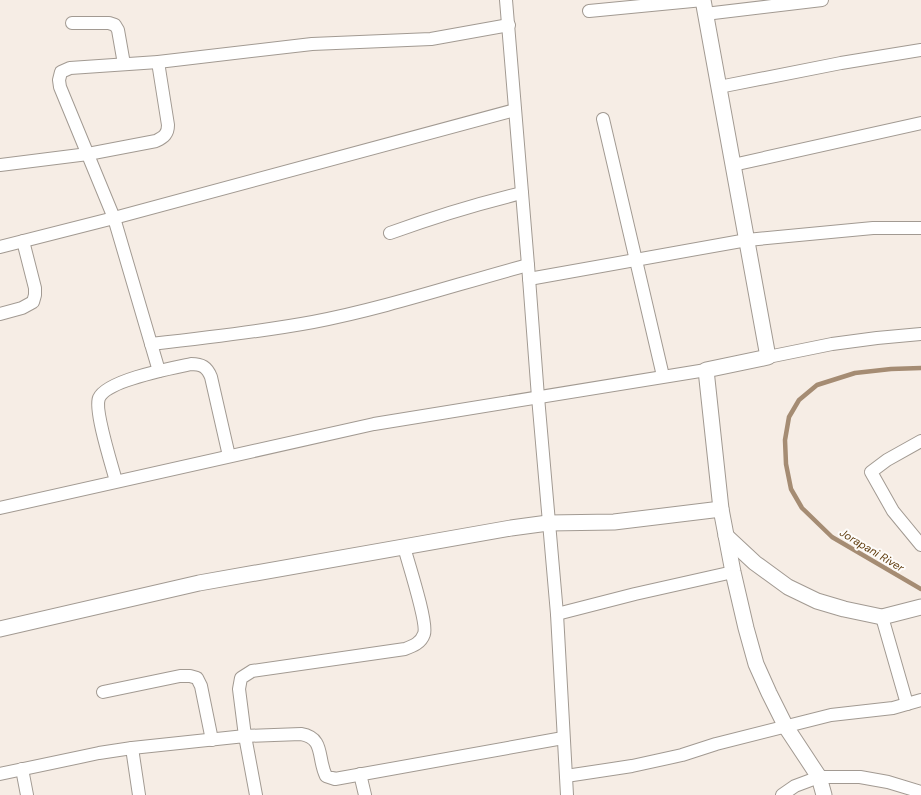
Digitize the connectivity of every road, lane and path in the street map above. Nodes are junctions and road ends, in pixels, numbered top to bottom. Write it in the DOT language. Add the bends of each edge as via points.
graph roads {
  1 [pos="506,0"];
  2 [pos="822,0"];
  3 [pos="704,5"];
  4 [pos="589,12"];
  5 [pos="72,23"];
  6 [pos="509,25"];
  7 [pos="921,50"];
  8 [pos="158,62"];
  9 [pos="124,64"];
  10 [pos="719,87"];
  11 [pos="516,110"];
  12 [pos="604,119"];
  13 [pos="921,123"];
  14 [pos="88,154"];
  15 [pos="0,164"];
  16 [pos="733,165"];
  17 [pos="522,194"];
  18 [pos="114,218"];
  19 [pos="921,228"];
  20 [pos="390,233"];
  21 [pos="747,240"];
  22 [pos="23,241"];
  23 [pos="0,247"];
  24 [pos="637,260"];
  25 [pos="528,265"];
  26 [pos="529,279"];
  27 [pos="0,314"];
  28 [pos="921,334"];
  29 [pos="151,344"];
  30 [pos="768,357"];
  31 [pos="706,370"];
  32 [pos="159,372"];
  33 [pos="663,376"];
  34 [pos="538,397"];
  35 [pos="921,441"];
  36 [pos="229,456"];
  37 [pos="116,481"];
  38 [pos="0,508"];
  39 [pos="721,509"];
  40 [pos="548,523"];
  41 [pos="726,536"];
  42 [pos="921,545"];
  43 [pos="404,547"];
  44 [pos="733,572"];
  45 [pos="921,607"];
  46 [pos="557,614"];
  47 [pos="882,617"];
  48 [pos="0,629"];
  49 [pos="103,692"];
  50 [pos="921,700"];
  51 [pos="907,704"];
  52 [pos="786,727"];
  53 [pos="245,736"];
  54 [pos="563,738"];
  55 [pos="212,740"];
  56 [pos="132,748"];
  57 [pos="22,769"];
  58 [pos="0,774"];
  59 [pos="360,774"];
  60 [pos="566,776"];
  61 [pos="819,777"];
  62 [pos="921,792"];
  63 [pos="27,795"];
  64 [pos="139,795"];
  65 [pos="256,795"];
  66 [pos="365,795"];
  67 [pos="567,795"];
  68 [pos="782,795"];
  69 [pos="824,795"];
  1 -- 6 [label="street"];
  2 -- 3 [label="street"];
  3 -- 4 [label="street"];
  3 -- 10 [label="street"];
  5 -- 9 [label="street" via="115,25"];
  6 -- 8 [label="street" via="431,39 312,44"];
  6 -- 11 [label="street"];
  7 -- 10 [label="street"];
  8 -- 9 [label="street"];
  8 -- 14 [label="street" via="168,132 156,141"];
  9 -- 14 [label="street" via="70,68 61,72 60,87"];
  10 -- 16 [label="street"];
  11 -- 17 [label="street"];
  11 -- 18 [label="street"];
  12 -- 24 [label="street"];
  13 -- 16 [label="street"];
  14 -- 15 [label="street"];
  14 -- 18 [label="street"];
  16 -- 21 [label="street"];
  17 -- 20 [label="street" via="448,212"];
  17 -- 25 [label="street"];
  18 -- 22 [label="street"];
  18 -- 29 [label="street"];
  19 -- 21 [label="street" via="872,228"];
  21 -- 24 [label="street"];
  21 -- 30 [label="street"];
  22 -- 23 [label="street"];
  22 -- 27 [label="street" via="36,295 33,302 22,308"];
  24 -- 26 [label="street"];
  24 -- 33 [label="street"];
  25 -- 26 [label="street"];
  25 -- 29 [label="street" via="314,321 249,333"];
  26 -- 34 [label="street"];
  28 -- 30 [label="street" via="832,344"];
  29 -- 32 [label="street"];
  30 -- 31 [label="street"];
  31 -- 33 [label="street"];
  31 -- 39 [label="street"];
  32 -- 36 [label="street" via="191,364 200,364 208,369"];
  32 -- 37 [label="street" via="111,387 98,399 98,414"];
  33 -- 34 [label="street"];
  34 -- 36 [label="street" via="374,424"];
  34 -- 40 [label="street"];
  35 -- 42 [label="street" via="871,472 893,512"];
  36 -- 37 [label="street"];
  37 -- 38 [label="street"];
  39 -- 40 [label="street" via="614,522"];
  39 -- 41 [label="street"];
  40 -- 43 [label="street"];
  40 -- 46 [label="street"];
  41 -- 44 [label="street"];
  41 -- 47 [label="street" via="788,587 817,601"];
  43 -- 48 [label="street" via="199,583"];
  43 -- 53 [label="street" via="424,620 424,634 418,644 405,649 252,671 241,678 239,689"];
  44 -- 46 [label="street"];
  44 -- 52 [label="street" via="756,664"];
  45 -- 47 [label="street"];
  46 -- 54 [label="street"];
  47 -- 51 [label="street"];
  49 -- 55 [label="street" via="180,676 197,678 201,686"];
  50 -- 51 [label="street"];
  51 -- 52 [label="street" via="885,710 831,716"];
  52 -- 60 [label="street" via="682,755"];
  52 -- 61 [label="street"];
  53 -- 55 [label="street"];
  53 -- 59 [label="street" via="309,735 318,747 326,776 335,779"];
  53 -- 65 [label="street"];
  54 -- 59 [label="street"];
  54 -- 60 [label="street"];
  55 -- 56 [label="street"];
  56 -- 57 [label="street"];
  56 -- 64 [label="street"];
  57 -- 58 [label="street"];
  57 -- 63 [label="street"];
  59 -- 66 [label="street"];
  60 -- 67 [label="street"];
  61 -- 62 [label="street" via="860,777"];
  61 -- 68 [label="street" via="794,786"];
  61 -- 69 [label="street"];
}
